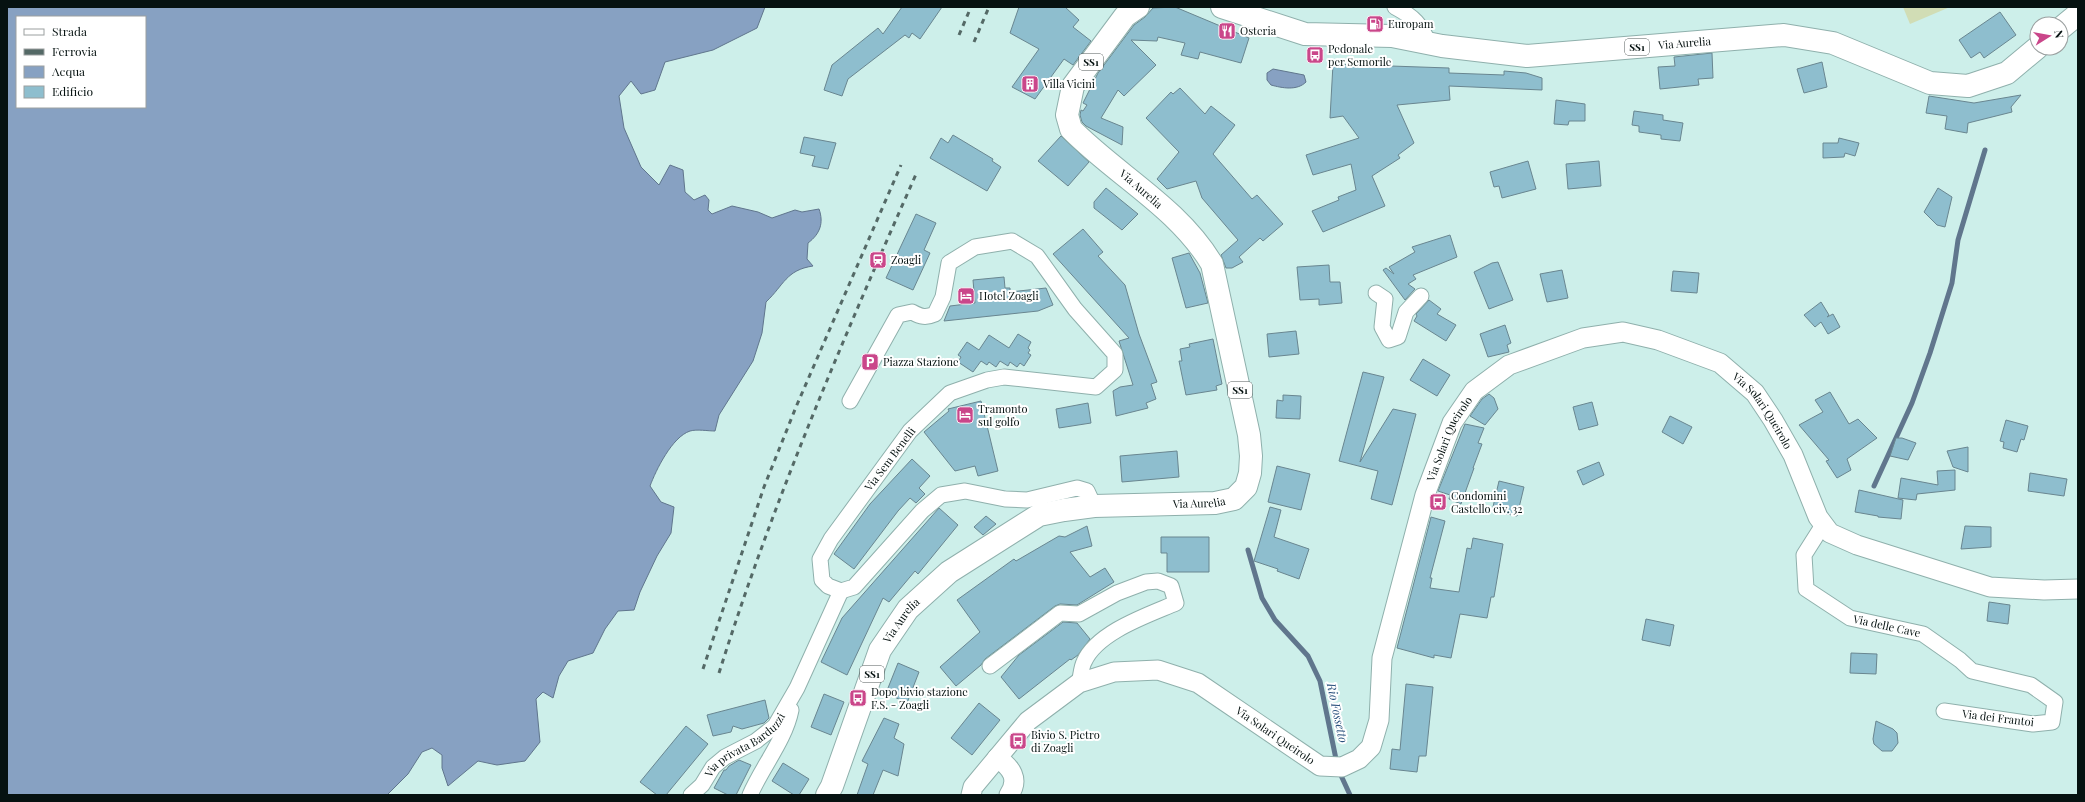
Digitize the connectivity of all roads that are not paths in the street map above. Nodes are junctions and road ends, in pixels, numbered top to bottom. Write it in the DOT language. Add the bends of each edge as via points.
graph roads {
  1 [pos="1138,7"];
  2 [pos="1222,7"];
  3 [pos="1396,7"];
  4 [pos="2078,14"];
  5 [pos="2069,21"];
  6 [pos="1429,44"];
  7 [pos="2029,55"];
  8 [pos="1376,293"];
  9 [pos="1421,296"];
  10 [pos="850,401"];
  11 [pos="1094,506"];
  12 [pos="1823,525"];
  13 [pos="2078,589"];
  14 [pos="841,591"];
  15 [pos="990,666"];
  16 [pos="1080,683"];
  17 [pos="794,692"];
  18 [pos="1944,711"];
  19 [pos="2052,722"];
  20 [pos="997,758"];
  21 [pos="691,795"];
  22 [pos="750,795"];
  23 [pos="827,795"];
  24 [pos="971,795"];
  25 [pos="1009,795"];
  1 -- 11 [label="main road, Via Aurelia / SS1" via="1125,16 1073,86 1067,115 1070,129 1181,224 1201,246 1212,264 1250,435 1250,473 1246,487 1234,499"];
  2 -- 6 [label="main road, Via Aurelia / SS1" via="1304,34 1392,36"];
  3 -- 6 [label="street" via="1411,16 1422,28"];
  4 -- 5 [label="main road"];
  6 -- 7 [label="main road, Via Aurelia / SS1" via="1527,56 1784,35 1832,43 1930,83 1968,86 2007,73"];
  8 -- 9 [label="street" via="1385,299 1382,327 1389,340 1398,337 1406,312"];
  10 -- 14 [label="street, Via Sem Benelli" via="898,315 912,312 920,317 927,317 935,314 942,297 949,263 974,247 1012,241 1037,256 1075,309 1115,354 1115,370 1096,387 1004,377 950,392 910,431 831,539 820,560 822,580 828,586"];
  11 -- 14 [label="street" via="1087,491 1077,488 1027,500 1005,499 965,491 941,495 922,512 854,588"];
  11 -- 23 [label="main road, Via Aurelia / SS1" via="1039,515 949,572 908,609 880,650"];
  12 -- 13 [label="street, Via Solari Queirolo" via="1830,533 1857,545 1990,587"];
  12 -- 16 [label="street, Via Solari Queirolo" via="1793,455 1773,420 1755,393 1720,363 1658,340 1623,332 1583,338 1509,365 1474,391 1452,423 1425,495 1382,658 1379,720 1371,747 1359,759 1334,767 1320,766 1198,683 1158,670 1114,672"];
  12 -- 19 [label="street, Via delle Cave" via="1804,554 1806,589 1850,618 1923,634 1972,671 2031,685 2055,702"];
  14 -- 17 [label="street, Via privata Barduzzi"];
  15 -- 16 [label="street" via="1060,613 1079,614 1117,593 1146,582 1158,581 1171,586 1176,603 1113,632 1094,648 1084,662"];
  16 -- 20 [label="street, Via Solari Queirolo" via="1028,721"];
  17 -- 21 [label="street, Via privata Barduzzi" via="775,726 756,741 725,757 713,767 702,785"];
  17 -- 22 [label="street, Via privata Barduzzi" via="782,738"];
  18 -- 19 [label="street, Via dei Frantoi" via="2033,724"];
  20 -- 24 [label="street, Via Solari Queirolo" via="973,787"];
  20 -- 25 [label="street" via="1008,765 1014,775"];
}
